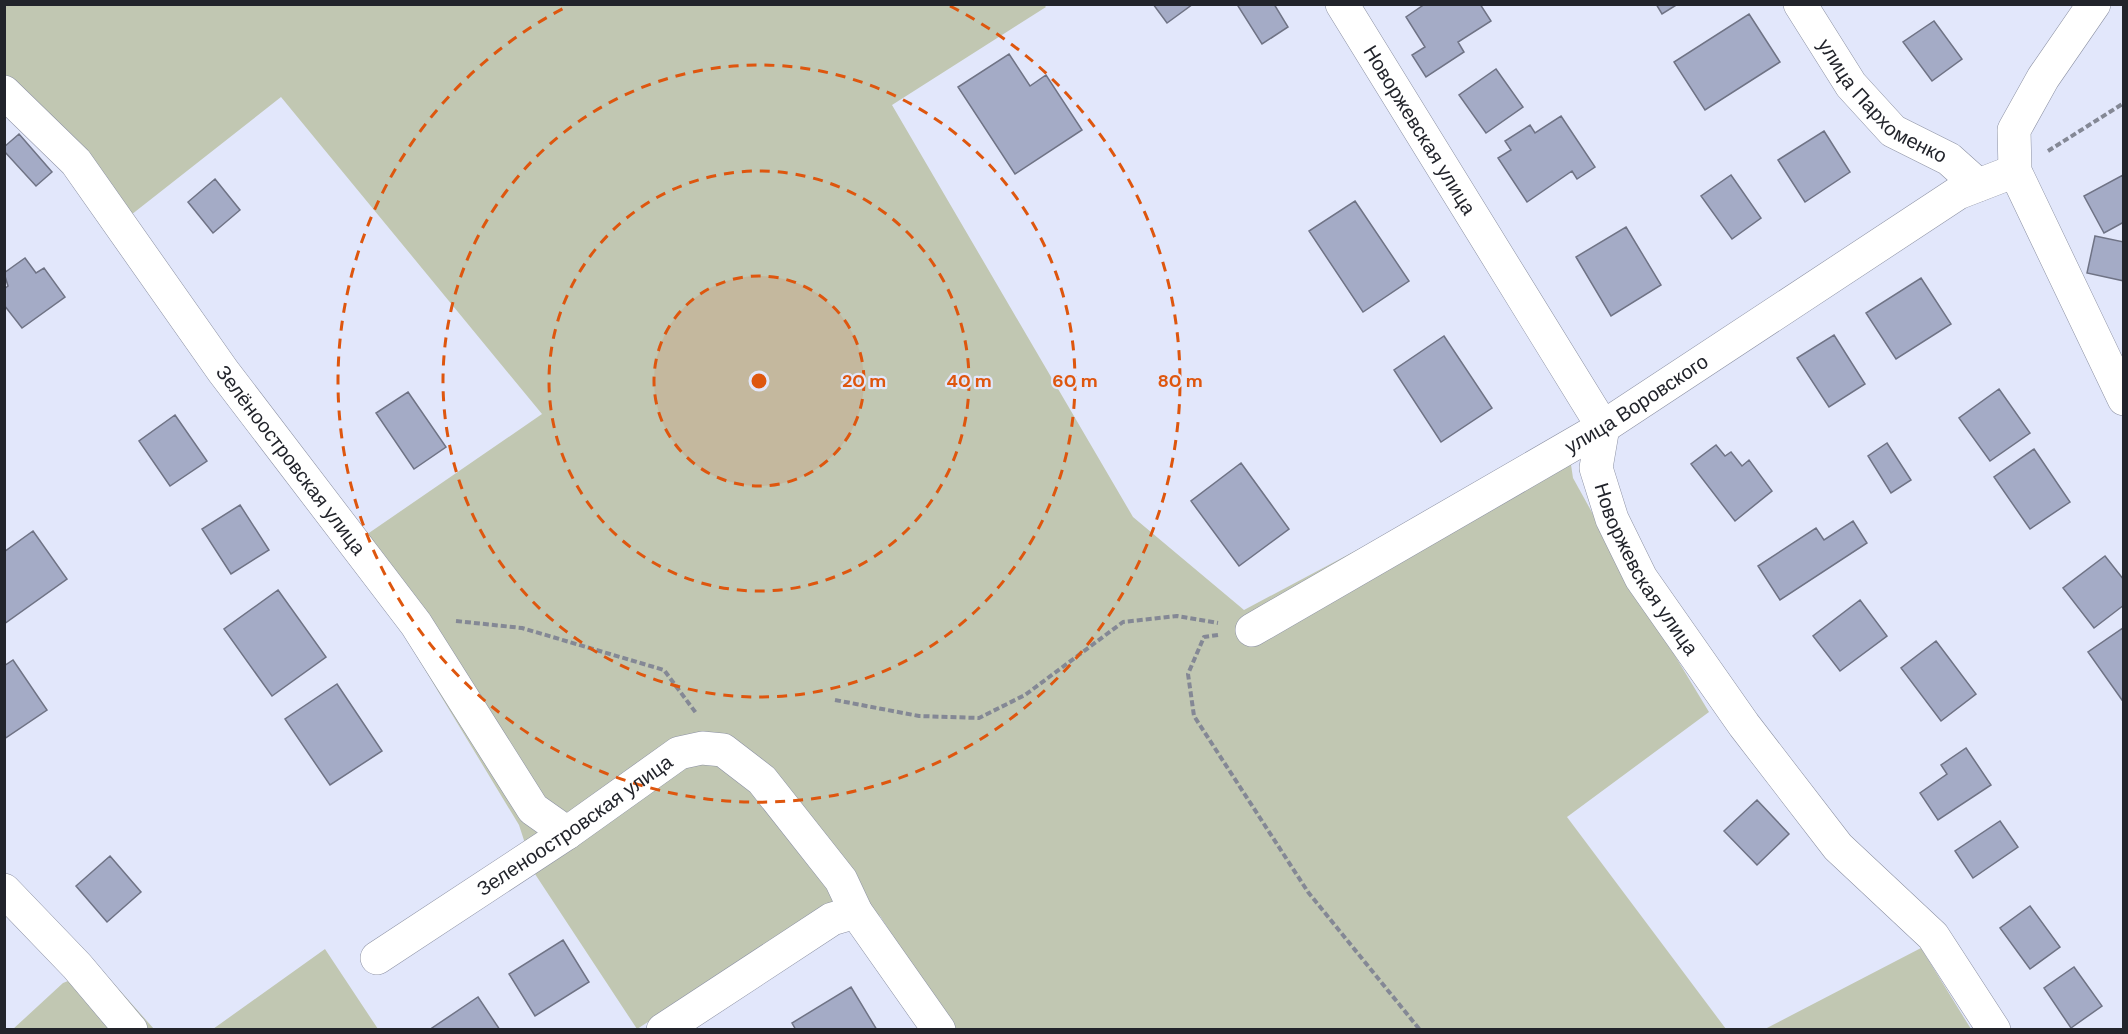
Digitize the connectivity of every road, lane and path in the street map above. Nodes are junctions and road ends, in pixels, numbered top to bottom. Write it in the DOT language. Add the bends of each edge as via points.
graph roads {
  1 [pos="1342,4"];
  2 [pos="1800,4"];
  3 [pos="2094,4"];
  4 [pos="4,92"];
  5 [pos="2124,103"];
  6 [pos="2014,171"];
  7 [pos="1978,185"];
  8 [pos="2122,393"];
  9 [pos="1603,427"];
  10 [pos="416,624"];
  11 [pos="1252,630"];
  12 [pos="835,700"];
  13 [pos="723,750"];
  14 [pos="567,833"];
  15 [pos="4,890"];
  16 [pos="856,912"];
  17 [pos="377,957"];
  18 [pos="132,1029"];
  19 [pos="663,1029"];
  20 [pos="939,1029"];
  21 [pos="1420,1029"];
  22 [pos="1994,1029"];
  1 -- 9 [label="street, Новоржевская улица"];
  2 -- 7 [label="street, улица Пархоменко" via="1851,86 1893,131 1949,159"];
  3 -- 6 [label="street" via="2043,78 2014,130"];
  4 -- 10 [label="street, Зелёноостровская улица" via="75,162 223,371"];
  5 -- 6 [label="path"];
  6 -- 7 [label="street, улица Воровского"];
  6 -- 8 [label="street"];
  7 -- 9 [label="street, улица Воровского" via="1958,193"];
  9 -- 11 [label="street, улица Воровского"];
  9 -- 22 [label="street, Новоржевская улица" via="1596,468 1612,519 1641,578 1744,725 1838,847 1933,936"];
  10 -- 13 [label="path" via="436,619 522,627 664,670"];
  10 -- 14 [label="street, Зелёноостровская улица" via="533,809"];
  11 -- 12 [label="path" via="1177,616 1123,622 1025,695 979,718 919,716"];
  11 -- 21 [label="path" via="1204,637 1188,674 1194,716 1308,892"];
  13 -- 14 [label="street, Зеленоостровская улица" via="702,748 679,753"];
  13 -- 16 [label="street" via="762,780 841,880"];
  14 -- 17 [label="street, Зеленоостровская улица"];
  15 -- 18 [label="street"];
  16 -- 19 [label="street" via="832,919"];
  16 -- 20 [label="street"];
}
